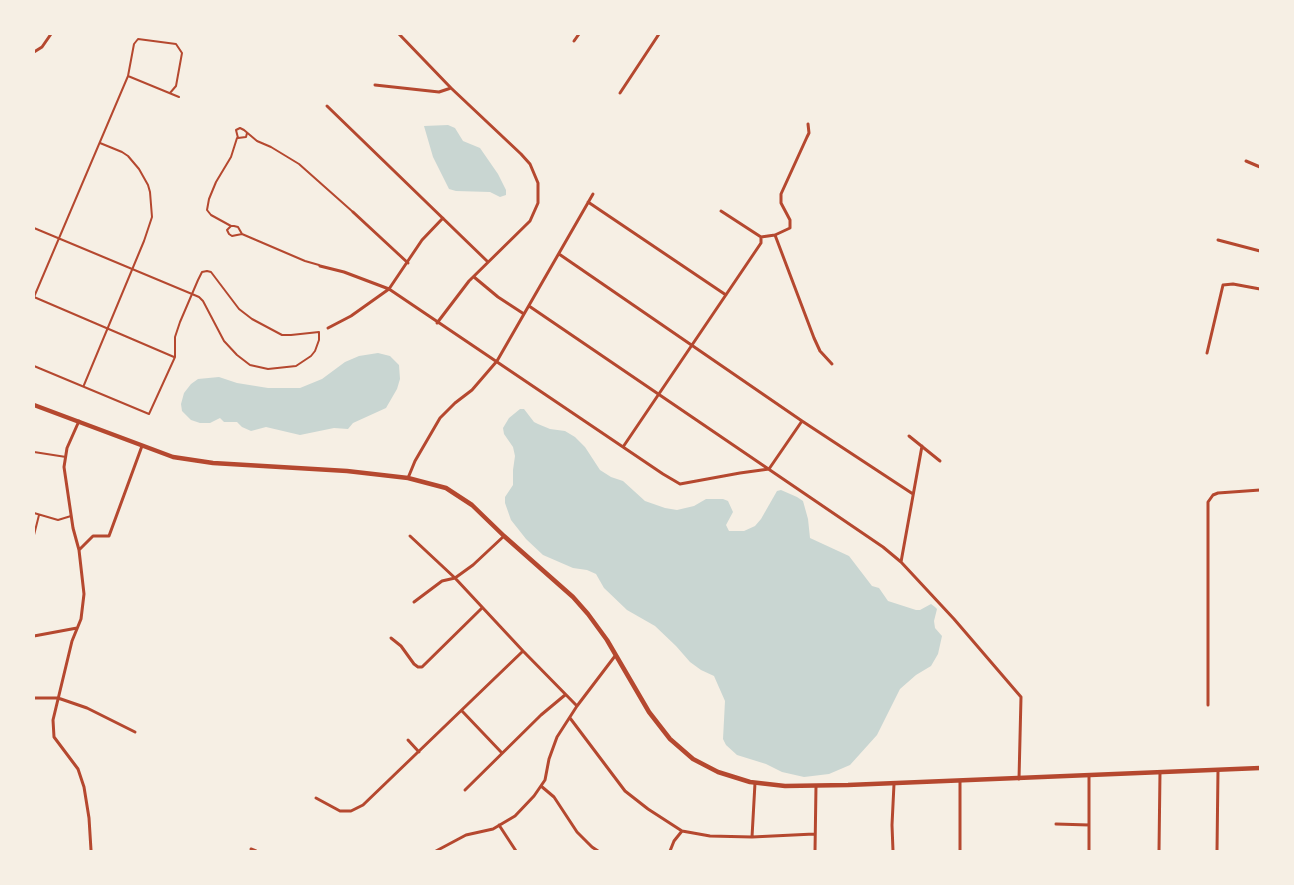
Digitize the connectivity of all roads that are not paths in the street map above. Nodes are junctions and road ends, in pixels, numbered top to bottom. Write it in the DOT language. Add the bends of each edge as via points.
graph roads {
  1 [pos="51,34"];
  2 [pos="399,34"];
  3 [pos="579,34"];
  4 [pos="659,34"];
  5 [pos="574,41"];
  6 [pos="34,52"];
  7 [pos="128,76"];
  8 [pos="376,85"];
  9 [pos="451,88"];
  10 [pos="170,93"];
  11 [pos="620,93"];
  12 [pos="179,97"];
  13 [pos="327,106"];
  14 [pos="808,124"];
  15 [pos="247,133"];
  16 [pos="238,138"];
  17 [pos="100,143"];
  18 [pos="1246,161"];
  19 [pos="1260,167"];
  20 [pos="593,194"];
  21 [pos="588,202"];
  22 [pos="721,211"];
  23 [pos="353,212"];
  24 [pos="443,218"];
  25 [pos="231,226"];
  26 [pos="34,228"];
  27 [pos="242,234"];
  28 [pos="775,235"];
  29 [pos="761,237"];
  30 [pos="60,239"];
  31 [pos="1218,240"];
  32 [pos="1260,252"];
  33 [pos="559,254"];
  34 [pos="488,262"];
  35 [pos="408,263"];
  36 [pos="320,266"];
  37 [pos="132,269"];
  38 [pos="474,277"];
  39 [pos="1260,289"];
  40 [pos="389,290"];
  41 [pos="192,294"];
  42 [pos="726,295"];
  43 [pos="34,297"];
  44 [pos="528,306"];
  45 [pos="524,314"];
  46 [pos="437,323"];
  47 [pos="107,328"];
  48 [pos="328,328"];
  49 [pos="692,346"];
  50 [pos="1207,354"];
  51 [pos="175,357"];
  52 [pos="496,362"];
  53 [pos="832,364"];
  54 [pos="34,366"];
  55 [pos="83,386"];
  56 [pos="659,395"];
  57 [pos="34,405"];
  58 [pos="79,421"];
  59 [pos="802,421"];
  60 [pos="909,436"];
  61 [pos="142,446"];
  62 [pos="922,446"];
  63 [pos="623,447"];
  64 [pos="34,452"];
  65 [pos="66,457"];
  66 [pos="940,461"];
  67 [pos="769,469"];
  68 [pos="408,478"];
  69 [pos="1260,490"];
  70 [pos="913,494"];
  71 [pos="34,513"];
  72 [pos="39,514"];
  73 [pos="71,516"];
  74 [pos="34,535"];
  75 [pos="410,536"];
  76 [pos="504,536"];
  77 [pos="79,550"];
  78 [pos="901,562"];
  79 [pos="454,578"];
  80 [pos="414,602"];
  81 [pos="482,608"];
  82 [pos="77,628"];
  83 [pos="34,636"];
  84 [pos="391,638"];
  85 [pos="523,651"];
  86 [pos="616,656"];
  87 [pos="565,695"];
  88 [pos="34,698"];
  89 [pos="58,698"];
  90 [pos="577,706"];
  91 [pos="1208,706"];
  92 [pos="462,711"];
  93 [pos="570,718"];
  94 [pos="136,732"];
  95 [pos="408,740"];
  96 [pos="419,752"];
  97 [pos="502,753"];
  98 [pos="1260,768"];
  99 [pos="1218,770"];
  100 [pos="1160,772"];
  101 [pos="1089,775"];
  102 [pos="1019,779"];
  103 [pos="960,781"];
  104 [pos="756,783"];
  105 [pos="894,784"];
  106 [pos="541,786"];
  107 [pos="816,786"];
  108 [pos="465,790"];
  109 [pos="316,798"];
  110 [pos="1056,824"];
  111 [pos="499,825"];
  112 [pos="1089,825"];
  113 [pos="682,831"];
  114 [pos="814,834"];
  115 [pos="752,837"];
  116 [pos="251,849"];
  117 [pos="91,850"];
  118 [pos="256,851"];
  119 [pos="436,851"];
  120 [pos="516,851"];
  121 [pos="598,851"];
  122 [pos="670,851"];
  123 [pos="815,851"];
  124 [pos="893,851"];
  125 [pos="960,851"];
  126 [pos="1089,851"];
  127 [pos="1159,851"];
  128 [pos="1217,851"];
  1 -- 6 [label="street"];
  2 -- 9 [label="street"];
  3 -- 5 [label="street"];
  4 -- 11 [label="street"];
  7 -- 10 [label="lane"];
  7 -- 10 [label="lane" via="134,44 138,39 176,44 182,53 176,86"];
  7 -- 17 [label="lane"];
  8 -- 9 [label="street" via="439,92"];
  9 -- 34 [label="street" via="521,154 538,183 538,203 530,221"];
  10 -- 12 [label="lane"];
  13 -- 24 [label="street"];
  14 -- 28 [label="street" via="809,133 782,189 783,208 791,224 788,230"];
  15 -- 16 [label="lane" via="246,137"];
  15 -- 16 [label="lane" via="240,128 236,130"];
  15 -- 23 [label="lane" via="299,164"];
  16 -- 25 [label="lane" via="216,182 207,210"];
  17 -- 30 [label="lane"];
  17 -- 37 [label="lane" via="128,156 144,176 150,192 150,227"];
  18 -- 19 [label="street"];
  20 -- 21 [label="street"];
  21 -- 33 [label="street"];
  21 -- 42 [label="street"];
  22 -- 29 [label="street"];
  23 -- 35 [label="street"];
  24 -- 34 [label="street"];
  24 -- 35 [label="street" via="422,240"];
  25 -- 27 [label="lane" via="238,227"];
  25 -- 27 [label="lane" via="227,230 229,234"];
  26 -- 30 [label="lane"];
  27 -- 36 [label="lane"];
  28 -- 29 [label="street"];
  28 -- 53 [label="street" via="814,338"];
  29 -- 42 [label="street" via="761,243"];
  30 -- 37 [label="lane"];
  30 -- 43 [label="lane"];
  31 -- 32 [label="street"];
  33 -- 44 [label="street"];
  33 -- 49 [label="street"];
  34 -- 38 [label="street"];
  35 -- 40 [label="street"];
  36 -- 40 [label="street"];
  37 -- 41 [label="lane"];
  37 -- 47 [label="lane"];
  38 -- 45 [label="street"];
  38 -- 46 [label="street"];
  39 -- 50 [label="street" via="1223,285"];
  40 -- 46 [label="street"];
  40 -- 48 [label="street"];
  41 -- 41 [label="lane" via="203,301 230,348 250,365 268,369 296,366 315,351 319,332 282,335 263,326 239,309 211,272 202,272"];
  41 -- 51 [label="lane" via="176,331"];
  42 -- 49 [label="street"];
  43 -- 47 [label="lane"];
  44 -- 45 [label="street"];
  44 -- 56 [label="street"];
  45 -- 52 [label="street"];
  46 -- 52 [label="street"];
  47 -- 51 [label="lane"];
  47 -- 55 [label="lane"];
  49 -- 56 [label="street"];
  49 -- 59 [label="street"];
  51 -- 55 [label="lane" via="149,414"];
  52 -- 63 [label="street"];
  52 -- 68 [label="street" via="478,385 440,418"];
  54 -- 55 [label="lane"];
  56 -- 63 [label="street"];
  56 -- 67 [label="street"];
  57 -- 58 [label="main road"];
  58 -- 61 [label="main road"];
  58 -- 65 [label="street"];
  59 -- 67 [label="street"];
  59 -- 70 [label="street"];
  60 -- 62 [label="street"];
  61 -- 68 [label="main road" via="213,463"];
  61 -- 77 [label="street" via="109,536 93,536"];
  62 -- 66 [label="street"];
  62 -- 70 [label="street"];
  63 -- 67 [label="street" via="680,484"];
  64 -- 65 [label="lane"];
  65 -- 73 [label="street" via="64,467"];
  67 -- 78 [label="street"];
  68 -- 76 [label="main road" via="446,488 460,496"];
  69 -- 91 [label="street" via="1218,493 1208,502"];
  70 -- 78 [label="street"];
  71 -- 72 [label="lane"];
  72 -- 73 [label="lane" via="58,520"];
  72 -- 74 [label="lane"];
  73 -- 77 [label="street"];
  75 -- 79 [label="street"];
  76 -- 79 [label="street" via="473,566"];
  76 -- 86 [label="main road" via="573,597"];
  77 -- 82 [label="street" via="84,594"];
  78 -- 102 [label="street" via="1021,697"];
  79 -- 80 [label="street" via="442,581"];
  79 -- 81 [label="street"];
  81 -- 84 [label="street" via="430,661 420,667"];
  81 -- 85 [label="street"];
  82 -- 83 [label="street"];
  82 -- 89 [label="street"];
  85 -- 87 [label="street"];
  85 -- 92 [label="street"];
  86 -- 90 [label="street"];
  86 -- 104 [label="main road" via="649,712 670,739 693,759 716,771"];
  87 -- 90 [label="street"];
  87 -- 97 [label="street"];
  88 -- 89 [label="street"];
  89 -- 94 [label="street"];
  89 -- 117 [label="street" via="53,720 54,737 78,769 84,787"];
  90 -- 93 [label="street"];
  92 -- 96 [label="street"];
  92 -- 97 [label="street"];
  93 -- 106 [label="street" via="557,737"];
  93 -- 113 [label="street" via="625,791"];
  95 -- 96 [label="street"];
  96 -- 109 [label="street" via="372,798 351,811 340,811"];
  97 -- 108 [label="street"];
  98 -- 99 [label="main road"];
  99 -- 100 [label="main road"];
  99 -- 128 [label="street"];
  100 -- 101 [label="main road"];
  100 -- 127 [label="street"];
  101 -- 102 [label="main road"];
  101 -- 112 [label="street"];
  102 -- 103 [label="main road"];
  103 -- 105 [label="main road"];
  103 -- 125 [label="street"];
  104 -- 107 [label="main road"];
  104 -- 115 [label="street"];
  105 -- 107 [label="main road"];
  105 -- 124 [label="street"];
  106 -- 111 [label="street" via="514,816"];
  106 -- 121 [label="street" via="554,797 577,832"];
  107 -- 114 [label="street"];
  110 -- 112 [label="street"];
  111 -- 119 [label="street" via="466,835"];
  111 -- 120 [label="street"];
  112 -- 126 [label="street"];
  113 -- 115 [label="street" via="710,836"];
  113 -- 122 [label="street"];
  114 -- 115 [label="street"];
  114 -- 123 [label="street"];
  116 -- 118 [label="street"];
}
